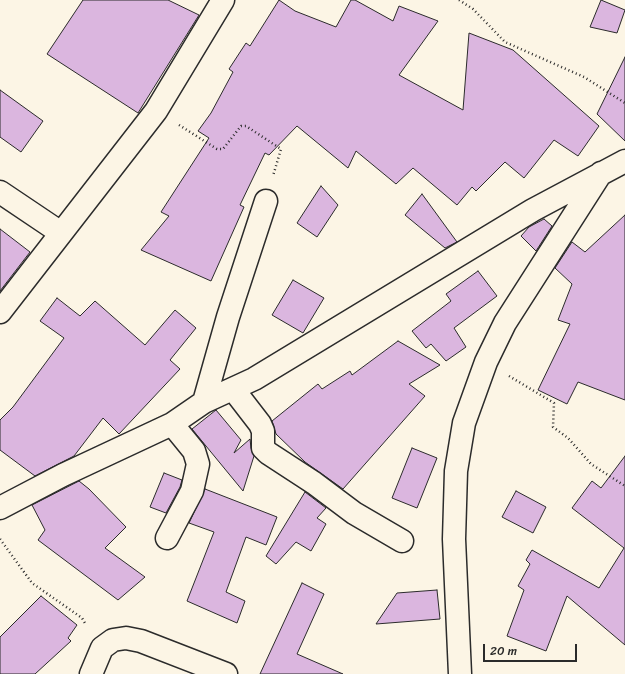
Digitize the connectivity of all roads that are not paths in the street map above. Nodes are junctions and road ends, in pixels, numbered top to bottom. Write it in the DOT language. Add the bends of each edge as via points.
graph roads {
  1 [pos="223,0"];
  2 [pos="625,161"];
  3 [pos="602,172"];
  4 [pos="0,192"];
  5 [pos="266,201"];
  6 [pos="61,233"];
  7 [pos="0,312"];
  8 [pos="232,389"];
  9 [pos="204,402"];
  10 [pos="172,424"];
  11 [pos="0,508"];
  12 [pos="167,538"];
  13 [pos="402,540"];
  14 [pos="91,674"];
  15 [pos="226,674"];
  16 [pos="460,674"];
  1 -- 6 [label="street" via="156,111"];
  2 -- 3 [label="street"];
  3 -- 8 [label="street" via="532,210 254,379"];
  3 -- 16 [label="street" via="505,323 486,362 464,424 456,472 454,539"];
  4 -- 6 [label="street"];
  5 -- 9 [label="street" via="228,317"];
  6 -- 7 [label="street"];
  8 -- 9 [label="street"];
  8 -- 13 [label="street" via="260,424 263,431 263,448 268,453 354,513"];
  9 -- 10 [label="street"];
  10 -- 11 [label="street" via="63,475"];
  10 -- 12 [label="street" via="194,451 198,464 192,491"];
  14 -- 15 [label="street" via="102,648 113,640 126,638 141,641"];
}
